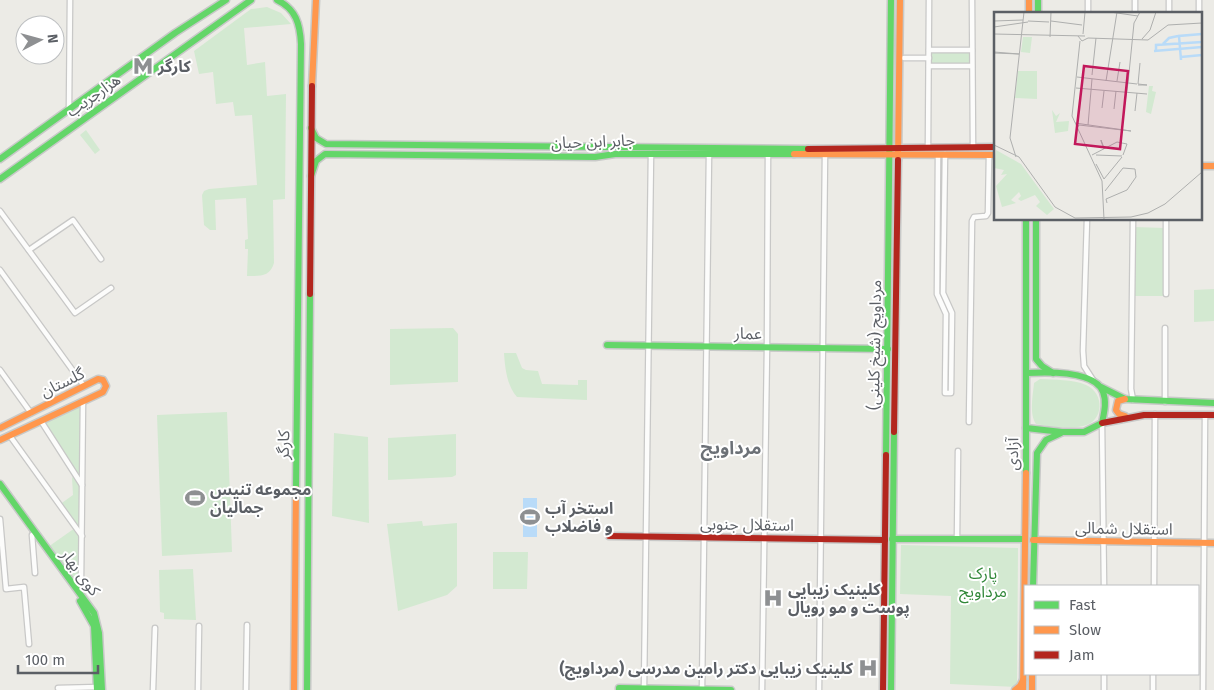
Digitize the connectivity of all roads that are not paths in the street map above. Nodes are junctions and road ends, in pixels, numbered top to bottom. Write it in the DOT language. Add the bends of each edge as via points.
graph roads {
  1 [pos="70,0"];
  2 [pos="226,0"];
  3 [pos="251,0"];
  4 [pos="277,0"];
  5 [pos="316,0"];
  6 [pos="891,0"];
  7 [pos="900,0"];
  8 [pos="929,0"];
  9 [pos="972,0"];
  10 [pos="892,22"];
  11 [pos="899,22"];
  12 [pos="929,50"];
  13 [pos="972,50"];
  14 [pos="904,58"];
  15 [pos="929,58"];
  16 [pos="929,66"];
  17 [pos="972,66"];
  18 [pos="300,85"];
  19 [pos="312,86"];
  20 [pos="69,110"];
  21 [pos="312,128"];
  22 [pos="329,144"];
  23 [pos="467,144"];
  24 [pos="928,147"];
  25 [pos="973,147"];
  26 [pos="994,147"];
  27 [pos="651,150"];
  28 [pos="768,152"];
  29 [pos="825,152"];
  30 [pos="889,152"];
  31 [pos="898,152"];
  32 [pos="331,154"];
  33 [pos="709,154"];
  34 [pos="941,154"];
  35 [pos="992,155"];
  36 [pos="466,156"];
  37 [pos="0,159"];
  38 [pos="311,176"];
  39 [pos="0,178"];
  40 [pos="299,184"];
  41 [pos="0,211"];
  42 [pos="1026,220"];
  43 [pos="1036,220"];
  44 [pos="1087,220"];
  45 [pos="1133,220"];
  46 [pos="1166,220"];
  47 [pos="310,230"];
  48 [pos="29,250"];
  49 [pos="299,255"];
  50 [pos="101,259"];
  51 [pos="0,270"];
  52 [pos="111,288"];
  53 [pos="310,288"];
  54 [pos="1166,294"];
  55 [pos="1165,328"];
  56 [pos="608,345"];
  57 [pos="648,345"];
  58 [pos="707,346"];
  59 [pos="767,347"];
  60 [pos="823,348"];
  61 [pos="888,349"];
  62 [pos="0,370"];
  63 [pos="1027,373"];
  64 [pos="1054,373"];
  65 [pos="1093,380"];
  66 [pos="84,386"];
  67 [pos="1101,387"];
  68 [pos="1124,398"];
  69 [pos="1133,400"];
  70 [pos="83,401"];
  71 [pos="1165,402"];
  72 [pos="1214,403"];
  73 [pos="31,413"];
  74 [pos="1155,414"];
  75 [pos="1205,415"];
  76 [pos="1214,415"];
  77 [pos="1125,416"];
  78 [pos="41,421"];
  79 [pos="969,422"];
  80 [pos="1102,422"];
  81 [pos="0,427"];
  82 [pos="1026,428"];
  83 [pos="1062,432"];
  84 [pos="10,436"];
  85 [pos="0,440"];
  86 [pos="958,451"];
  87 [pos="0,484"];
  88 [pos="82,485"];
  89 [pos="0,490"];
  90 [pos="0,519"];
  91 [pos="32,535"];
  92 [pos="609,536"];
  93 [pos="646,536"];
  94 [pos="82,537"];
  95 [pos="704,537"];
  96 [pos="764,537"];
  97 [pos="821,539"];
  98 [pos="892,539"];
  99 [pos="958,539"];
  100 [pos="1024,539"];
  101 [pos="884,540"];
  102 [pos="1034,540"];
  103 [pos="1104,541"];
  104 [pos="1154,542"];
  105 [pos="1204,543"];
  106 [pos="1214,543"];
  107 [pos="35,573"];
  108 [pos="82,581"];
  109 [pos="1033,585"];
  110 [pos="1104,585"];
  111 [pos="1154,585"];
  112 [pos="247,625"];
  113 [pos="199,626"];
  114 [pos="155,628"];
  115 [pos="29,644"];
  116 [pos="1032,675"];
  117 [pos="1104,675"];
  118 [pos="1153,675"];
  119 [pos="1023,679"];
  120 [pos="58,688"];
  121 [pos="99,688"];
  122 [pos="619,689"];
  123 [pos="644,689"];
  124 [pos="153,690"];
  125 [pos="198,690"];
  126 [pos="246,690"];
  127 [pos="294,690"];
  128 [pos="307,690"];
  129 [pos="702,690"];
  130 [pos="731,690"];
  131 [pos="762,690"];
  132 [pos="819,690"];
  133 [pos="883,690"];
  134 [pos="891,690"];
  135 [pos="1015,690"];
  136 [pos="1023,690"];
  137 [pos="1032,690"];
  138 [pos="1039,690"];
  139 [pos="1104,690"];
  140 [pos="1153,690"];
  141 [pos="1203,690"];
  1 -- 20 [label="street"];
  2 -- 20 [label="main road"];
  3 -- 39 [label="main road, هزارجریب"];
  4 -- 18 [label="main road, کارگر" via="289,6 298,19"];
  5 -- 19 [label="main road, کارگر"];
  6 -- 10 [label="main road, مرداویج (شیخ کلینی)"];
  7 -- 11 [label="main road, مرداویج (شیخ کلینی)"];
  8 -- 12 [label="street"];
  9 -- 13 [label="street"];
  10 -- 11 [label="main road"];
  10 -- 30 [label="main road, مرداویج (شیخ کلینی)"];
  11 -- 31 [label="main road, مرداویج (شیخ کلینی)"];
  12 -- 13 [label="street"];
  12 -- 15 [label="street"];
  13 -- 17 [label="street"];
  14 -- 15 [label="street"];
  15 -- 16 [label="street"];
  16 -- 17 [label="street"];
  16 -- 24 [label="street"];
  17 -- 25 [label="street"];
  18 -- 19 [label="main road"];
  18 -- 40 [label="main road, کارگر"];
  19 -- 21 [label="main road, کارگر"];
  20 -- 37 [label="main road"];
  21 -- 22 [label="main road" via="315,138"];
  21 -- 38 [label="main road, کارگر"];
  22 -- 23 [label="main road, جابر ابن حیان"];
  22 -- 32 [label="main road" via="326,150"];
  23 -- 27 [label="main road, جابر ابن حیان"];
  23 -- 36 [label="main road"];
  24 -- 25 [label="main road"];
  24 -- 31 [label="main road"];
  25 -- 26 [label="main road"];
  27 -- 28 [label="main road, جابر ابن حیان"];
  27 -- 33 [label="main road, جابر ابن حیان"];
  27 -- 36 [label="main road, جابر ابن حیان" via="595,157"];
  27 -- 57 [label="street"];
  28 -- 29 [label="main road, جابر ابن حیان"];
  28 -- 33 [label="main road, جابر ابن حیان"];
  28 -- 59 [label="street"];
  29 -- 30 [label="main road, جابر ابن حیان"];
  29 -- 60 [label="street"];
  30 -- 31 [label="main road, جابر ابن حیان"];
  30 -- 61 [label="main road, مرداویج (شیخ کلینی)"];
  31 -- 34 [label="main road"];
  31 -- 98 [label="main road, مرداویج (شیخ کلینی)"];
  32 -- 36 [label="main road, جابر ابن حیان"];
  32 -- 38 [label="main road" via="319,158"];
  33 -- 58 [label="street"];
  34 -- 34 [label="street" via="937,294 946,314 945,392 948,394 951,393 952,312 943,293"];
  34 -- 35 [label="main road"];
  35 -- 79 [label="street" via="988,213 974,217 972,221"];
  38 -- 47 [label="main road, کارگر"];
  40 -- 47 [label="main road" via="303,234 308,235"];
  40 -- 49 [label="main road, کارگر"];
  41 -- 48 [label="street"];
  42 -- 43 [label="main road"];
  42 -- 63 [label="main road, آزادی"];
  43 -- 64 [label="main road" via="1036,359"];
  44 -- 65 [label="street" via="1083,351 1084,366"];
  45 -- 69 [label="street"];
  46 -- 54 [label="street"];
  47 -- 53 [label="main road, کارگر"];
  48 -- 50 [label="street" via="73,220"];
  48 -- 52 [label="street" via="75,313"];
  49 -- 53 [label="main road" via="306,253"];
  49 -- 127 [label="main road, کارگر"];
  51 -- 66 [label="street"];
  53 -- 128 [label="main road, کارگر"];
  55 -- 71 [label="street"];
  56 -- 57 [label="main road, عمار"];
  57 -- 58 [label="main road, عمار"];
  57 -- 93 [label="street"];
  58 -- 59 [label="main road, عمار"];
  58 -- 95 [label="street"];
  59 -- 60 [label="main road, عمار"];
  59 -- 96 [label="street"];
  60 -- 61 [label="main road, عمار"];
  60 -- 97 [label="street"];
  61 -- 101 [label="main road, مرداویج (شیخ کلینی)"];
  62 -- 73 [label="street"];
  63 -- 64 [label="main road"];
  63 -- 82 [label="main road, آزادی"];
  64 -- 65 [label="main road" via="1087,376"];
  65 -- 67 [label="main road"];
  66 -- 70 [label="main road, گلستان" via="104,380 106,386 103,392"];
  66 -- 73 [label="main road, گلستان"];
  67 -- 68 [label="main road"];
  67 -- 80 [label="main road" via="1106,406"];
  68 -- 69 [label="main road"];
  68 -- 77 [label="main road" via="1118,401 1116,410"];
  69 -- 71 [label="main road"];
  70 -- 78 [label="main road, گلستان"];
  70 -- 88 [label="street"];
  71 -- 72 [label="main road"];
  73 -- 81 [label="main road, گلستان"];
  74 -- 75 [label="main road"];
  74 -- 77 [label="main road"];
  74 -- 104 [label="street"];
  75 -- 76 [label="main road"];
  75 -- 105 [label="street"];
  77 -- 80 [label="main road"];
  78 -- 84 [label="main road, گلستان"];
  78 -- 88 [label="street"];
  80 -- 83 [label="main road" via="1084,432"];
  80 -- 103 [label="street"];
  82 -- 83 [label="main road"];
  82 -- 100 [label="main road, آزادی"];
  83 -- 102 [label="main road, آزادی" via="1041,443 1037,453"];
  84 -- 85 [label="main road, گلستان"];
  84 -- 94 [label="street"];
  86 -- 99 [label="street"];
  87 -- 121 [label="main road, کوی بهار" via="94,613 99,633"];
  88 -- 94 [label="street"];
  89 -- 91 [label="main road, کوی بهار"];
  90 -- 115 [label="street" via="6,589 24,587"];
  91 -- 107 [label="street"];
  91 -- 121 [label="main road, کوی بهار" via="84,606 94,626"];
  92 -- 93 [label="main road, استقلال جنوبی"];
  93 -- 95 [label="main road, استقلال جنوبی"];
  93 -- 123 [label="street"];
  94 -- 108 [label="street"];
  95 -- 96 [label="main road, استقلال جنوبی"];
  95 -- 129 [label="street"];
  96 -- 97 [label="main road, استقلال جنوبی"];
  96 -- 131 [label="street"];
  97 -- 101 [label="main road, استقلال جنوبی"];
  97 -- 132 [label="street"];
  98 -- 99 [label="main road"];
  98 -- 134 [label="main road, مرداویج (شیخ کلینی)"];
  99 -- 100 [label="main road"];
  100 -- 119 [label="main road, آزادی"];
  101 -- 133 [label="main road, مرداویج (شیخ کلینی)"];
  102 -- 103 [label="main road, استقلال شمالی"];
  102 -- 109 [label="main road, آزادی"];
  103 -- 104 [label="main road, استقلال شمالی"];
  103 -- 110 [label="street"];
  104 -- 105 [label="main road, استقلال شمالی"];
  104 -- 111 [label="street"];
  105 -- 106 [label="main road, استقلال شمالی"];
  105 -- 141 [label="street"];
  112 -- 126 [label="street"];
  113 -- 125 [label="street"];
  114 -- 124 [label="street"];
  116 -- 137 [label="main road"];
  116 -- 138 [label="main road"];
  117 -- 139 [label="street"];
  118 -- 140 [label="street"];
  119 -- 135 [label="main road"];
  119 -- 136 [label="main road, آزادی"];
  120 -- 121 [label="street"];
  122 -- 123 [label="main road"];
  123 -- 129 [label="main road"];
  129 -- 130 [label="main road"];
}
